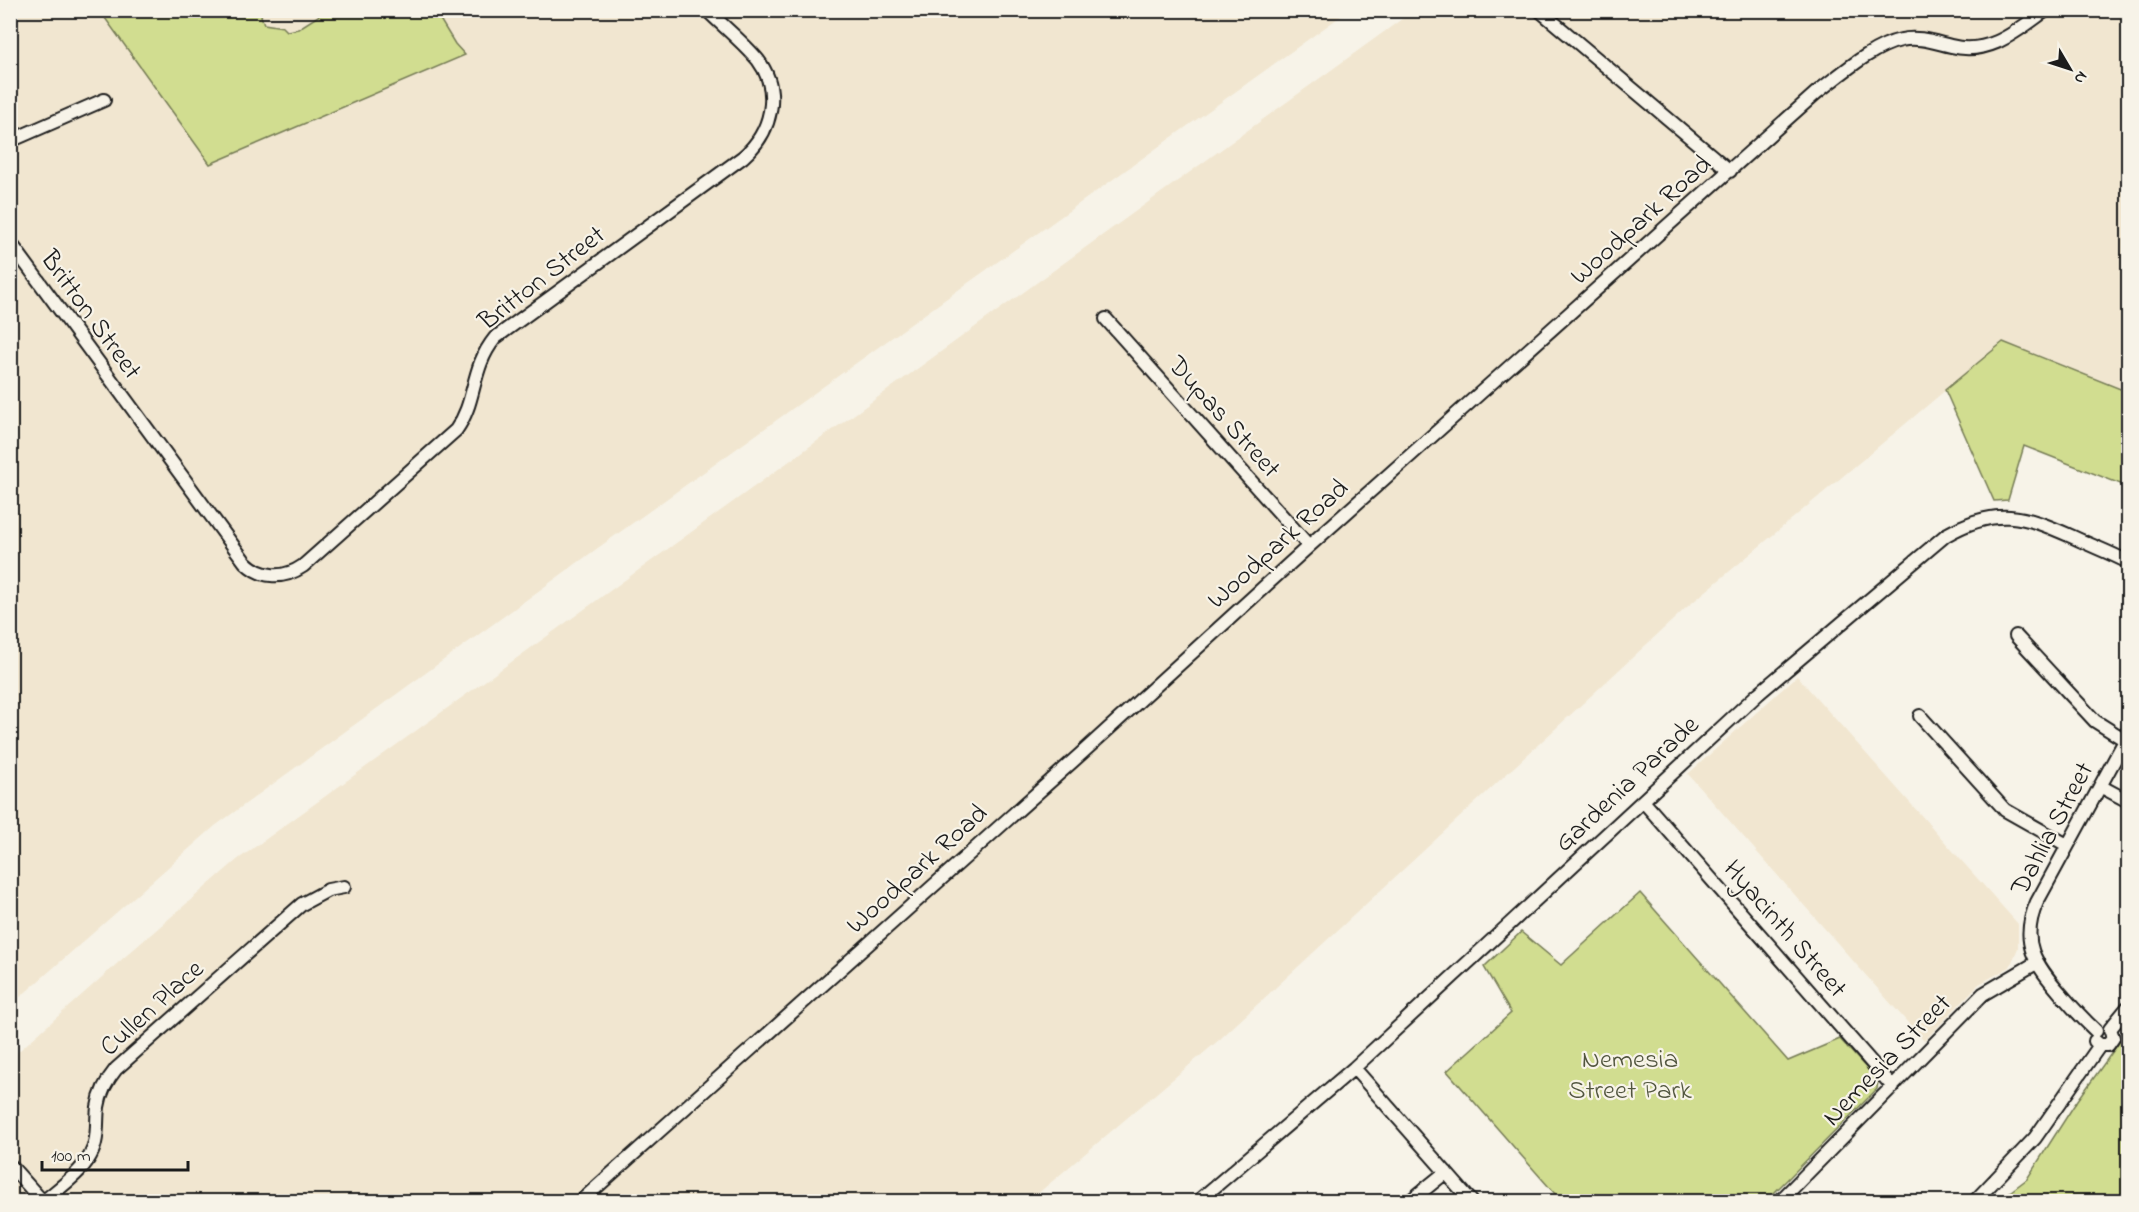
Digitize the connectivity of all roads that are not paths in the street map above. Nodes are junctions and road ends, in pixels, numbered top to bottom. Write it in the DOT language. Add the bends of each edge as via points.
graph roads {
  1 [pos="707,10"];
  2 [pos="1539,10"];
  3 [pos="2046,10"];
  4 [pos="104,100"];
  5 [pos="10,141"];
  6 [pos="1730,171"];
  7 [pos="10,243"];
  8 [pos="1106,319"];
  9 [pos="1309,546"];
  10 [pos="2128,562"];
  11 [pos="2016,636"];
  12 [pos="1920,716"];
  13 [pos="2127,738"];
  14 [pos="2100,786"];
  15 [pos="1642,801"];
  16 [pos="2128,801"];
  17 [pos="2067,846"];
  18 [pos="344,888"];
  19 [pos="2036,963"];
  20 [pos="2128,1007"];
  21 [pos="2110,1029"];
  22 [pos="2096,1031"];
  23 [pos="2100,1046"];
  24 [pos="1354,1068"];
  25 [pos="1893,1087"];
  26 [pos="10,1165"];
  27 [pos="1446,1172"];
  28 [pos="43,1202"];
  29 [pos="580,1202"];
  30 [pos="1197,1202"];
  31 [pos="1409,1202"];
  32 [pos="1472,1202"];
  33 [pos="1779,1202"];
  34 [pos="1974,1202"];
  1 -- 7 [label="street, Britton Street" via="759,62 767,78 771,112 759,142 504,330 481,358 465,416 450,436 303,566 286,575 272,578 245,562"];
  2 -- 6 [label="street"];
  3 -- 6 [label="street, Woodpark Road" via="2007,38 1982,47 1956,47 1911,38 1881,47 1816,93"];
  4 -- 5 [label="street"];
  6 -- 9 [label="street, Woodpark Road"];
  8 -- 9 [label="street, Dupas Street"];
  9 -- 29 [label="street, Woodpark Road"];
  10 -- 15 [label="street, Gardenia Parade" via="2042,523 2019,517 1997,516 1961,527 1758,694"];
  11 -- 13 [label="street" via="2096,721"];
  12 -- 17 [label="street" via="2006,810"];
  13 -- 14 [label="street, Dahlia Street"];
  14 -- 16 [label="street"];
  14 -- 17 [label="street, Dahlia Street"];
  15 -- 24 [label="street, Gardenia Parade"];
  15 -- 25 [label="street, Hyacinth Street"];
  17 -- 19 [label="street, Dahlia Street" via="2031,920 2030,942"];
  18 -- 28 [label="street, Cullen Place" via="328,890 302,904 116,1069 100,1097 97,1138 91,1156"];
  19 -- 22 [label="street, Dahlia Street"];
  19 -- 25 [label="street, Nemesia Street" via="1983,993"];
  20 -- 21 [label="street"];
  21 -- 22 [label="street" via="2102,1027"];
  21 -- 23 [label="street" via="2112,1041"];
  22 -- 23 [label="street" via="2094,1039"];
  23 -- 34 [label="street" via="2035,1138"];
  24 -- 27 [label="street"];
  24 -- 30 [label="street, Gardenia Parade"];
  25 -- 33 [label="street, Nemesia Street"];
  26 -- 28 [label="street"];
  27 -- 31 [label="street"];
  27 -- 32 [label="street"];
}
